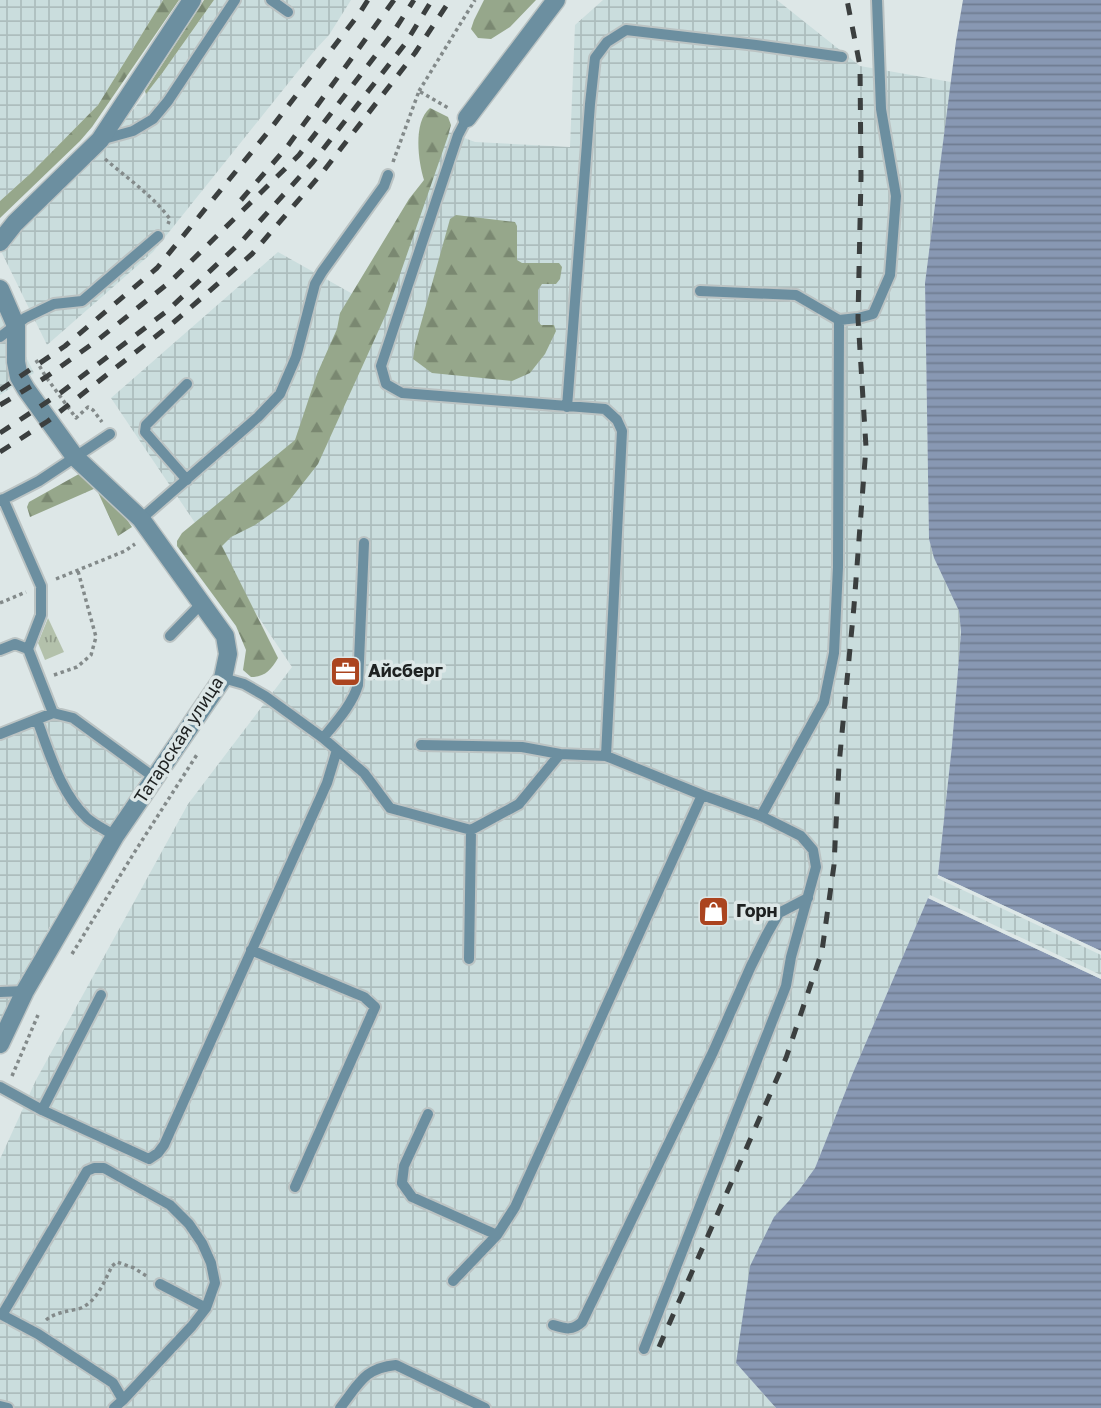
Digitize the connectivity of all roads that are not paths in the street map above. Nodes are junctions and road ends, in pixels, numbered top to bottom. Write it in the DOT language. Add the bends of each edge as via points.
graph roads {
  1 [pos="192,0"];
  2 [pos="235,0"];
  3 [pos="271,0"];
  4 [pos="556,0"];
  5 [pos="877,0"];
  6 [pos="288,12"];
  7 [pos="842,57"];
  8 [pos="467,118"];
  9 [pos="100,140"];
  10 [pos="388,175"];
  11 [pos="158,236"];
  12 [pos="0,241"];
  13 [pos="0,289"];
  14 [pos="700,291"];
  15 [pos="839,320"];
  16 [pos="16,326"];
  17 [pos="0,337"];
  18 [pos="187,384"];
  19 [pos="568,407"];
  20 [pos="110,434"];
  21 [pos="75,457"];
  22 [pos="187,480"];
  23 [pos="2,500"];
  24 [pos="146,525"];
  25 [pos="363,542"];
  26 [pos="202,603"];
  27 [pos="170,636"];
  28 [pos="28,649"];
  29 [pos="0,650"];
  30 [pos="223,678"];
  31 [pos="53,713"];
  32 [pos="37,720"];
  33 [pos="0,734"];
  34 [pos="323,738"];
  35 [pos="421,745"];
  36 [pos="337,750"];
  37 [pos="560,754"];
  38 [pos="606,756"];
  39 [pos="155,778"];
  40 [pos="702,795"];
  41 [pos="761,816"];
  42 [pos="471,830"];
  43 [pos="115,836"];
  44 [pos="808,898"];
  45 [pos="251,950"];
  46 [pos="469,960"];
  47 [pos="25,991"];
  48 [pos="0,992"];
  49 [pos="101,995"];
  50 [pos="0,1044"];
  51 [pos="3,1089"];
  52 [pos="42,1110"];
  53 [pos="428,1114"];
  54 [pos="295,1187"];
  55 [pos="497,1235"];
  56 [pos="453,1281"];
  57 [pos="160,1284"];
  58 [pos="206,1308"];
  59 [pos="1,1316"];
  60 [pos="553,1325"];
  61 [pos="644,1349"];
  62 [pos="118,1404"];
  63 [pos="0,1406"];
  64 [pos="8,1408"];
  65 [pos="340,1408"];
  66 [pos="485,1408"];
  1 -- 9 [label="street"];
  2 -- 9 [label="lane" via="153,119 133,131"];
  3 -- 6 [label="lane"];
  4 -- 8 [label="street"];
  5 -- 15 [label="lane" via="881,109 895,196 890,275 873,314"];
  7 -- 19 [label="lane" via="626,30 607,42 595,58 590,104"];
  8 -- 19 [label="lane" via="381,366 386,384 402,393"];
  9 -- 12 [label="street"];
  10 -- 22 [label="lane" via="315,284 296,356 280,394"];
  11 -- 16 [label="lane" via="82,301 54,304"];
  13 -- 16 [label="street"];
  14 -- 15 [label="lane" via="796,295"];
  15 -- 41 [label="lane" via="834,653 824,702"];
  16 -- 17 [label="lane"];
  16 -- 21 [label="street, Татарская улица" via="19,377"];
  18 -- 22 [label="lane" via="146,425 145,432"];
  19 -- 38 [label="lane" via="605,409 622,431"];
  20 -- 21 [label="lane"];
  21 -- 23 [label="lane"];
  21 -- 24 [label="street, Татарская улица"];
  22 -- 24 [label="lane"];
  23 -- 28 [label="lane" via="41,586 41,615"];
  24 -- 26 [label="street, Татарская улица"];
  25 -- 34 [label="lane" via="358,685"];
  26 -- 27 [label="lane"];
  26 -- 30 [label="street, Татарская улица" via="225,636 228,654"];
  28 -- 29 [label="lane" via="15,644"];
  28 -- 31 [label="lane"];
  30 -- 34 [label="lane" via="265,696"];
  30 -- 39 [label="street, Татарская улица"];
  31 -- 32 [label="lane"];
  31 -- 39 [label="lane" via="73,718"];
  32 -- 33 [label="lane"];
  32 -- 43 [label="lane" via="76,806"];
  34 -- 36 [label="lane"];
  35 -- 37 [label="lane" via="522,747"];
  36 -- 42 [label="lane" via="365,773 390,808"];
  36 -- 45 [label="lane" via="327,783"];
  37 -- 38 [label="lane"];
  37 -- 42 [label="lane" via="519,804"];
  38 -- 40 [label="lane"];
  39 -- 43 [label="street, Татарская улица"];
  40 -- 41 [label="lane"];
  40 -- 55 [label="lane" via="515,1207"];
  41 -- 44 [label="lane" via="801,836 813,850 816,867"];
  42 -- 46 [label="lane"];
  43 -- 47 [label="street, Татарская улица"];
  44 -- 60 [label="lane" via="779,914 767,934 582,1322 576,1328"];
  44 -- 61 [label="lane" via="786,986"];
  45 -- 52 [label="lane" via="158,1153 149,1159"];
  45 -- 54 [label="lane" via="364,997 375,1007"];
  47 -- 48 [label="lane"];
  47 -- 50 [label="street, Татарская улица"];
  49 -- 52 [label="lane"];
  51 -- 52 [label="lane"];
  53 -- 55 [label="lane" via="404,1167 402,1183 412,1196"];
  55 -- 56 [label="lane"];
  57 -- 58 [label="lane"];
  58 -- 59 [label="lane" via="215,1283 211,1263 190,1224 170,1205 104,1168 94,1168 87,1171"];
  58 -- 62 [label="lane"];
  59 -- 62 [label="lane" via="38,1334 113,1383"];
  63 -- 64 [label="lane"];
  65 -- 66 [label="lane" via="367,1374 396,1365"];
}
